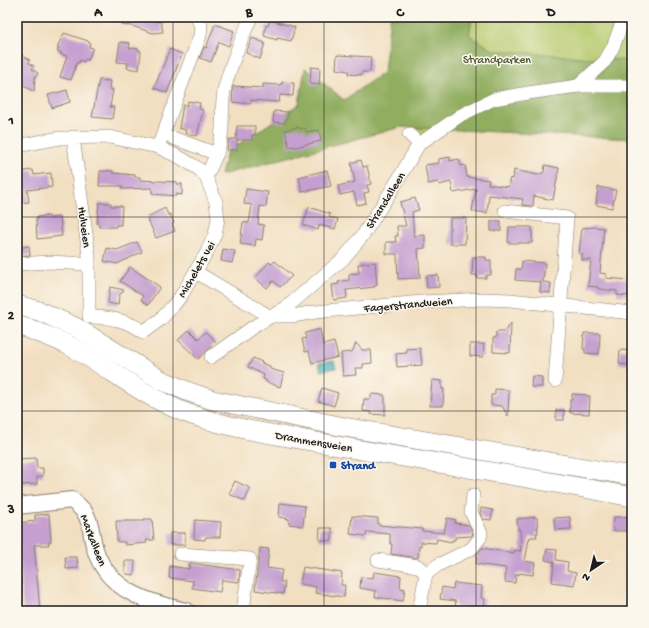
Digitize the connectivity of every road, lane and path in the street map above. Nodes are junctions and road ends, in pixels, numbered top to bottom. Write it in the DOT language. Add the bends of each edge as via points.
graph roads {
  1 [pos="197,17"];
  2 [pos="251,17"];
  3 [pos="624,17"];
  4 [pos="578,86"];
  5 [pos="632,86"];
  6 [pos="408,134"];
  7 [pos="73,137"];
  8 [pos="173,138"];
  9 [pos="418,144"];
  10 [pos="17,146"];
  11 [pos="158,147"];
  12 [pos="217,154"];
  13 [pos="206,177"];
  14 [pos="506,211"];
  15 [pos="17,264"];
  16 [pos="89,264"];
  17 [pos="196,272"];
  18 [pos="17,305"];
  19 [pos="560,305"];
  20 [pos="632,313"];
  21 [pos="269,316"];
  22 [pos="17,325"];
  23 [pos="143,332"];
  24 [pos="211,357"];
  25 [pos="555,381"];
  26 [pos="632,476"];
  27 [pos="473,495"];
  28 [pos="632,497"];
  29 [pos="17,506"];
  30 [pos="180,554"];
  31 [pos="378,560"];
  32 [pos="426,574"];
  33 [pos="187,611"];
  34 [pos="242,611"];
  35 [pos="419,611"];
  1 -- 11 [label="street" via="200,36"];
  2 -- 12 [label="street" via="225,83 222,102 224,116"];
  3 -- 4 [label="street" via="613,47"];
  4 -- 5 [label="street, Strandalleen"];
  4 -- 9 [label="street, Strandalleen" via="494,99 461,115"];
  6 -- 9 [label="street"];
  7 -- 10 [label="street, Michelets vei"];
  7 -- 11 [label="street, Michelets vei" via="109,137"];
  7 -- 16 [label="street, Hulveien"];
  8 -- 12 [label="street"];
  9 -- 21 [label="street, Strandalleen" via="363,234 343,259 287,307"];
  11 -- 13 [label="street, Michelets vei" via="199,169"];
  12 -- 13 [label="street"];
  13 -- 17 [label="street, Michelets vei" via="216,202 218,219 208,252"];
  14 -- 19 [label="street" via="567,218"];
  15 -- 16 [label="street"];
  16 -- 23 [label="street, Hulveien" via="89,317 123,321"];
  17 -- 21 [label="street"];
  17 -- 23 [label="street, Michelets vei" via="172,307"];
  18 -- 26 [label="highway, Drammensveien" via="39,311 77,328 162,380 213,400 344,427"];
  19 -- 20 [label="street, Fagerstrandveien"];
  19 -- 21 [label="street, Fagerstrandveien" via="471,299 293,316"];
  19 -- 25 [label="street"];
  21 -- 24 [label="street, Strandalleen"];
  22 -- 28 [label="highway, Drammensveien" via="51,337 166,404 208,420"];
  27 -- 32 [label="street" via="471,512 481,532 480,538 471,549 438,564"];
  29 -- 33 [label="main road, Markalleen" via="72,500 85,513 104,577 137,595"];
  30 -- 34 [label="street" via="250,560"];
  31 -- 32 [label="street" via="418,566"];
  32 -- 35 [label="street"];
}
